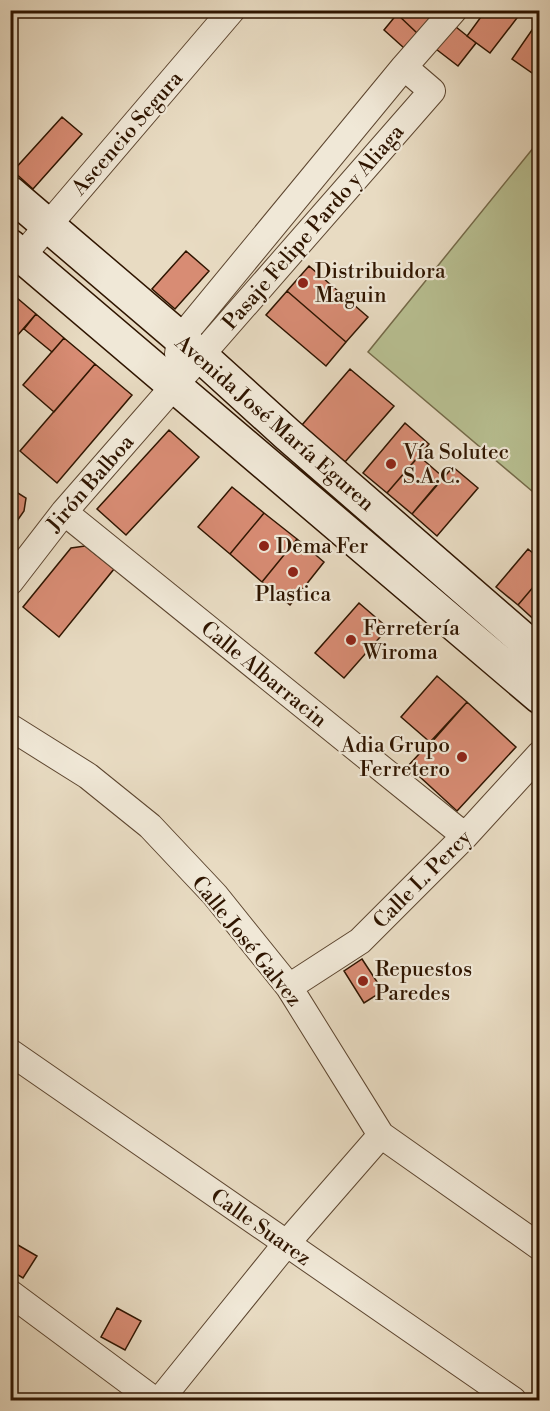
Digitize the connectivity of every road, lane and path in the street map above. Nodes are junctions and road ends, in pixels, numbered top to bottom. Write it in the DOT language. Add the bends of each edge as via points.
graph roads {
  1 [pos="231,10"];
  2 [pos="454,10"];
  3 [pos="404,67"];
  4 [pos="10,193"];
  5 [pos="48,225"];
  6 [pos="16,251"];
  7 [pos="190,348"];
  8 [pos="174,387"];
  9 [pos="64,512"];
  10 [pos="10,582"];
  11 [pos="540,654"];
  12 [pos="540,697"];
  13 [pos="10,727"];
  14 [pos="540,754"];
  15 [pos="465,836"];
  16 [pos="289,987"];
  17 [pos="10,1052"];
  18 [pos="381,1135"];
  19 [pos="286,1244"];
  20 [pos="540,1247"];
  21 [pos="10,1293"];
  22 [pos="154,1401"];
  23 [pos="160,1401"];
  24 [pos="513,1401"];
  1 -- 5 [label="street, Ascencio Segura"];
  2 -- 3 [label="street, Pasaje Felipe Pardo y Aliaga"];
  3 -- 7 [label="street, Pasaje Felipe Pardo y Aliaga"];
  3 -- 7 [label="street, Pasaje Felipe Pardo y Aliaga" via="432,91"];
  4 -- 5 [label="main road, Avenida José María Eguren"];
  5 -- 6 [label="street, Ascencio Segura"];
  5 -- 7 [label="main road, Avenida José María Eguren"];
  6 -- 8 [label="main road, Avenida José María Eguren"];
  7 -- 8 [label="street, Pasaje Felipe Pardo y Aliaga"];
  7 -- 11 [label="main road, Avenida José María Eguren"];
  8 -- 9 [label="street, Jirón Balboa"];
  8 -- 12 [label="main road, Avenida José María Eguren"];
  9 -- 10 [label="street, Jirón Balboa"];
  9 -- 15 [label="street, Calle Albarracin"];
  13 -- 16 [label="street, Calle José Galvez" via="88,776 150,826 215,895"];
  14 -- 15 [label="street, Calle L. Percy"];
  15 -- 16 [label="street, Calle L. Percy" via="360,941"];
  16 -- 18 [label="street, Calle José Galvez"];
  17 -- 19 [label="street, Calle Suarez"];
  18 -- 19 [label="street"];
  18 -- 20 [label="street, Calle José Galvez"];
  19 -- 23 [label="street"];
  19 -- 24 [label="street, Calle Suarez"];
  21 -- 22 [label="street"];
}
